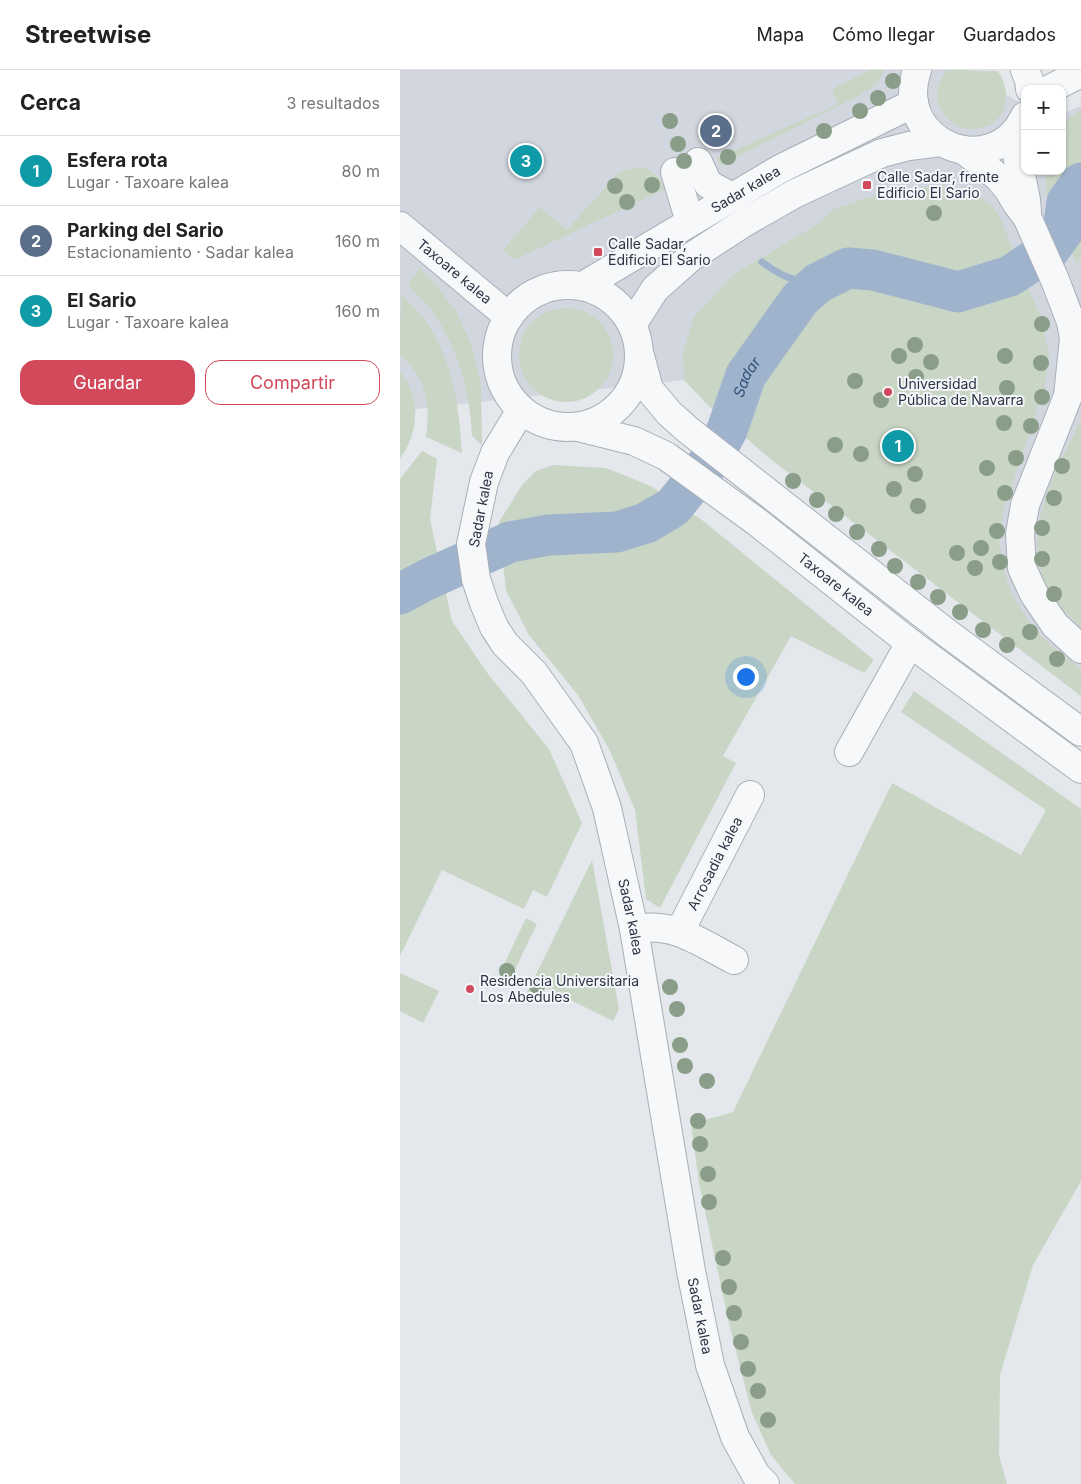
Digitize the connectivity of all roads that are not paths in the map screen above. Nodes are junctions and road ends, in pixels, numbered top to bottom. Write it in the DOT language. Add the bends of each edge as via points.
graph roads {
  1 [pos="917,70"];
  2 [pos="1025,70"];
  3 [pos="1081,73"];
  4 [pos="1030,85"];
  5 [pos="1058,85"];
  6 [pos="914,103"];
  7 [pos="1021,122"];
  8 [pos="1021,128"];
  9 [pos="953,147"];
  10 [pos="732,197"];
  11 [pos="1023,207"];
  12 [pos="690,222"];
  13 [pos="400,226"];
  14 [pos="583,286"];
  15 [pos="509,317"];
  16 [pos="632,325"];
  17 [pos="640,356"];
  18 [pos="521,410"];
  19 [pos="578,427"];
  20 [pos="910,643"];
  21 [pos="1081,649"];
  22 [pos="1081,732"];
  23 [pos="849,752"];
  24 [pos="1081,769"];
  25 [pos="750,795"];
  26 [pos="634,929"];
  27 [pos="680,931"];
  28 [pos="734,960"];
  29 [pos="765,1484"];
  1 -- 6 [label="street"];
  2 -- 4 [label="street"];
  3 -- 5 [label="street"];
  6 -- 9 [label="street" via="919,119 929,133"];
  6 -- 10 [label="street, Sadar kalea" via="780,169"];
  7 -- 9 [label="street, Sadar kalea" via="1012,135 998,145 982,150"];
  8 -- 11 [label="street" via="1016,150"];
  9 -- 11 [label="street" via="998,177"];
  9 -- 16 [label="street, Sadar kalea" via="909,146 882,153 794,194 690,257 655,290"];
  10 -- 12 [label="street, Sadar kalea"];
  10 -- 12 [label="street" via="687,167"];
  11 -- 21 [label="street" via="1055,280 1074,338 1068,396 1025,505 1020,534 1022,568 1034,594 1055,624"];
  12 -- 14 [label="street, Sadar kalea"];
  13 -- 15 [label="street, Taxoare kalea"];
  14 -- 15 [label="street" via="562,285 542,290 523,301"];
  14 -- 16 [label="street" via="605,295 623,311"];
  15 -- 18 [label="street" via="500,335 498,369 508,394"];
  16 -- 17 [label="street"];
  17 -- 19 [label="street" via="637,376 615,410 598,421"];
  17 -- 22 [label="street" via="649,389 688,430 947,633"];
  18 -- 19 [label="street" via="551,425"];
  18 -- 26 [label="street, Sadar kalea" via="488,469 471,544 476,579 494,627 505,644 534,673 584,743 607,808"];
  19 -- 20 [label="street, Taxoare kalea" via="634,441 666,456"];
  20 -- 23 [label="street"];
  20 -- 24 [label="street, Taxoare kalea"];
  25 -- 27 [label="street, Arrosadia kalea"];
  26 -- 27 [label="street" via="650,926"];
  26 -- 29 [label="street, Sadar kalea" via="691,1271 710,1365 735,1437 756,1475"];
  27 -- 28 [label="street"];
}
